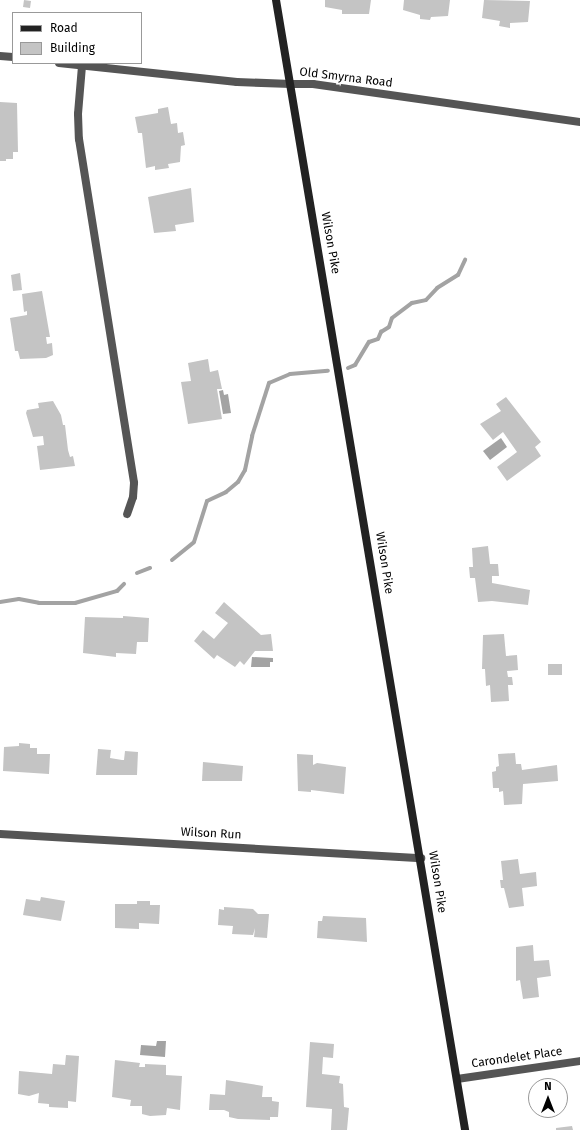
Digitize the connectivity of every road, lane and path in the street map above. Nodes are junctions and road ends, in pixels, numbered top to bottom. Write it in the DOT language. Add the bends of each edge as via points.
graph roads {
  1 [pos="276,0"];
  2 [pos="0,56"];
  3 [pos="12,57"];
  4 [pos="67,64"];
  5 [pos="82,66"];
  6 [pos="291,84"];
  7 [pos="580,122"];
  8 [pos="127,514"];
  9 [pos="0,834"];
  10 [pos="421,858"];
  11 [pos="580,1061"];
  12 [pos="457,1079"];
  13 [pos="465,1130"];
  1 -- 6 [label="main road, Wilson Pike"];
  2 -- 3 [label="street"];
  4 -- 5 [label="street, Old Smyrna Road"];
  5 -- 6 [label="street, Old Smyrna Road" via="244,83"];
  5 -- 8 [label="street" via="78,114 79,139 134,483 133,497"];
  6 -- 7 [label="street, Old Smyrna Road" via="313,84"];
  6 -- 10 [label="main road, Wilson Pike"];
  9 -- 10 [label="street, Wilson Run"];
  10 -- 12 [label="main road, Wilson Pike"];
  11 -- 12 [label="street, Carondelet Place"];
  12 -- 13 [label="main road, Wilson Pike"];
}
